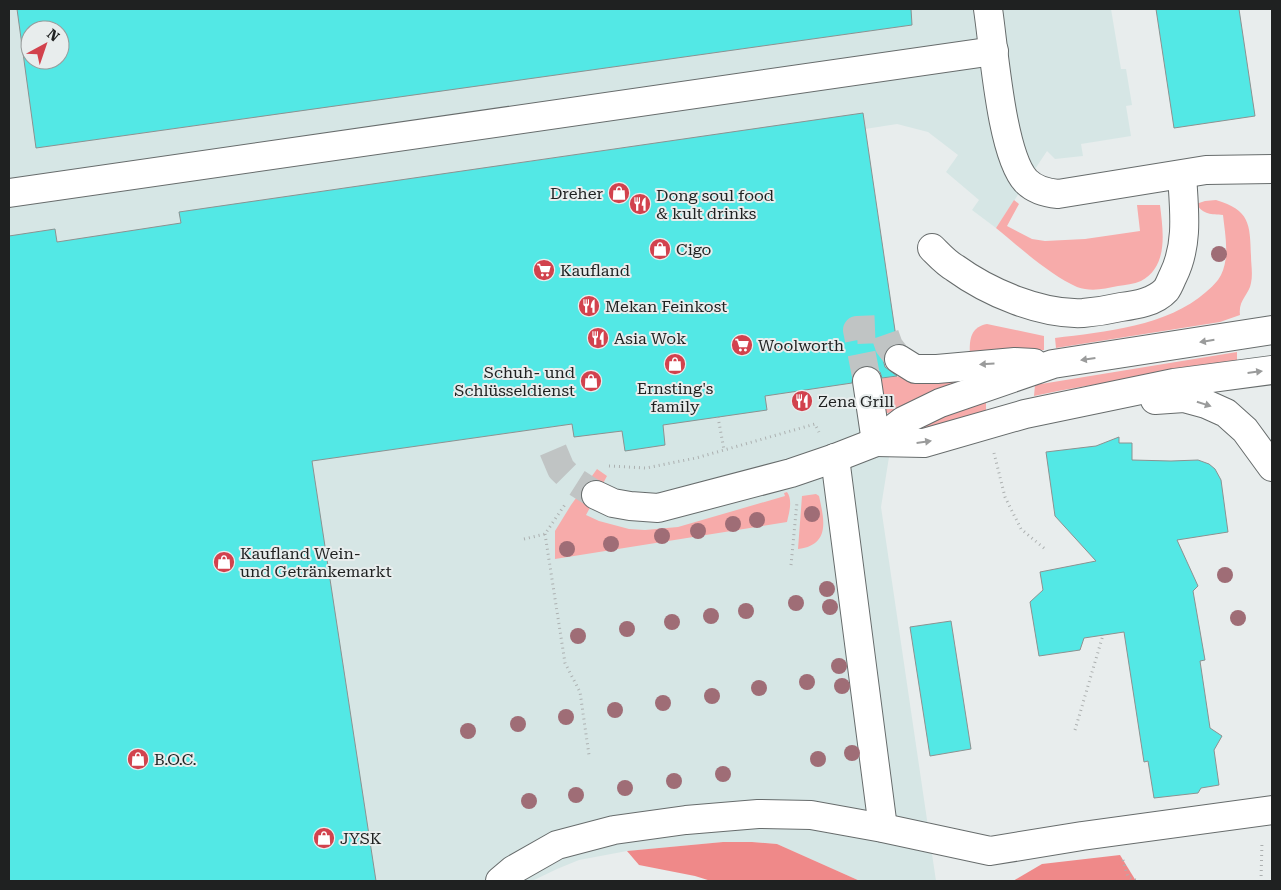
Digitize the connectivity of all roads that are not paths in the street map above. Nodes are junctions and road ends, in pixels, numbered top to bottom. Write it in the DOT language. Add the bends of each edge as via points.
graph roads {
  1 [pos="988,9"];
  2 [pos="994,51"];
  3 [pos="1272,169"];
  4 [pos="1182,175"];
  5 [pos="9,193"];
  6 [pos="932,248"];
  7 [pos="1272,330"];
  8 [pos="899,359"];
  9 [pos="1053,364"];
  10 [pos="1272,370"];
  11 [pos="867,381"];
  12 [pos="1069,405"];
  13 [pos="876,442"];
  14 [pos="835,458"];
  15 [pos="1272,467"];
  16 [pos="583,495"];
  17 [pos="1272,810"];
  18 [pos="883,828"];
  19 [pos="500,881"];
  1 -- 2 [label="lane"];
  2 -- 4 [label="lane" via="1002,113 1014,159 1026,181 1047,193 1058,194"];
  2 -- 5 [label="lane"];
  3 -- 4 [label="lane" via="1206,170"];
  4 -- 6 [label="lane" via="1185,229 1178,266 1167,289 1156,298 1138,304 1082,313 1054,311 990,289 954,268"];
  7 -- 9 [label="lane, one-way"];
  9 -- 8 [label="lane, one-way" via="1015,362 915,369"];
  9 -- 13 [label="lane" via="940,403 903,421"];
  12 -- 10 [label="lane, one-way" via="1174,383"];
  11 -- 13 [label="lane"];
  13 -- 12 [label="lane, one-way" via="924,443"];
  12 -- 15 [label="lane, one-way" via="1184,398 1206,404 1226,413 1245,430"];
  13 -- 14 [label="lane"];
  14 -- 16 [label="lane" via="658,508 630,506"];
  14 -- 18 [label="lane"];
  17 -- 18 [label="lane" via="990,851"];
  18 -- 19 [label="lane" via="811,815 758,814 686,820 614,830 557,845"];
}
